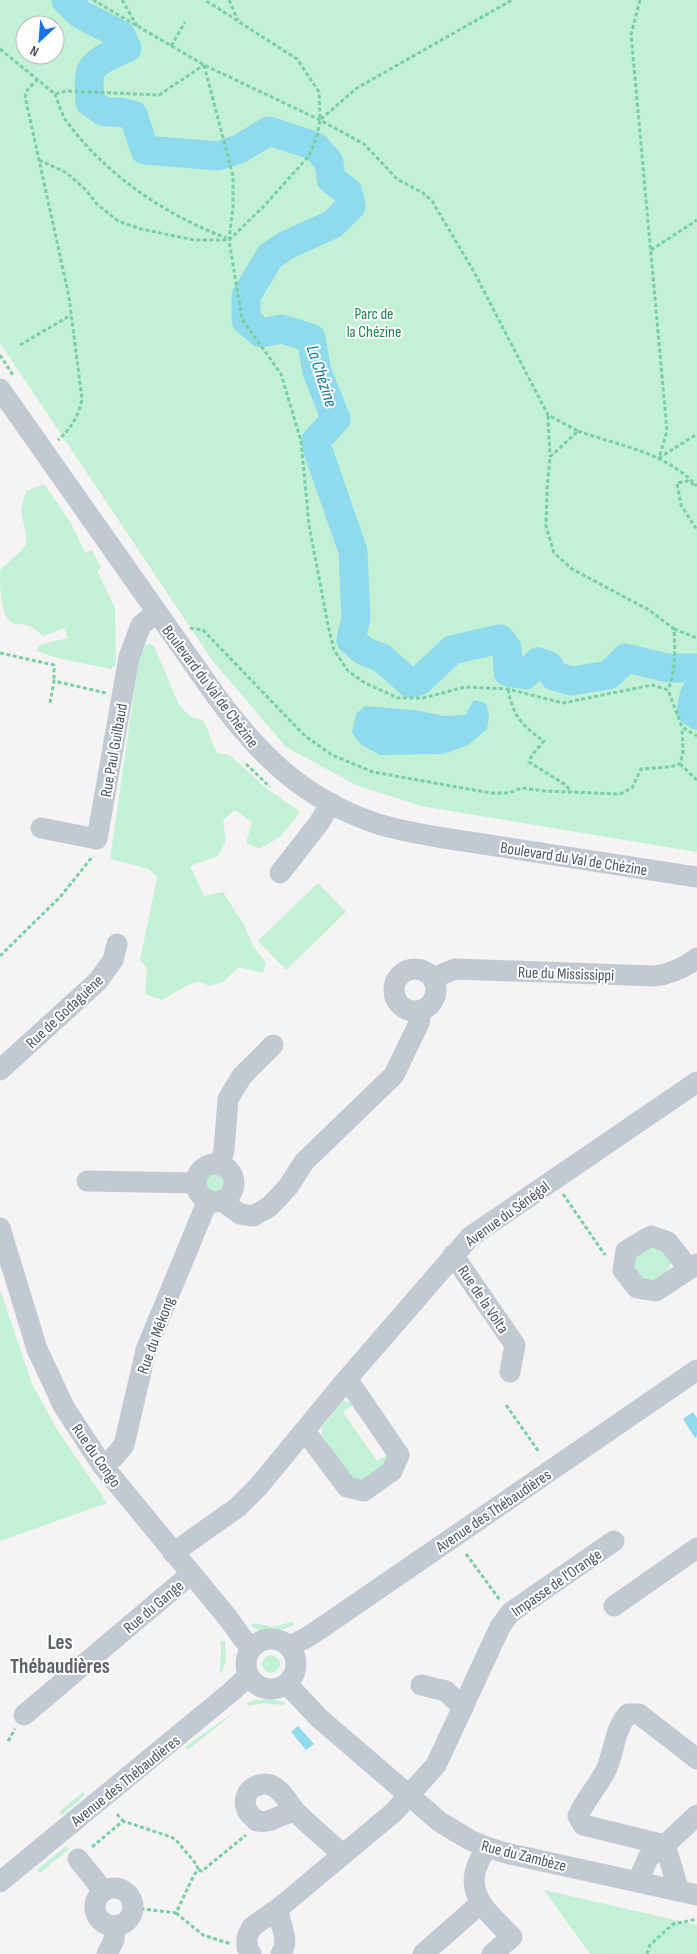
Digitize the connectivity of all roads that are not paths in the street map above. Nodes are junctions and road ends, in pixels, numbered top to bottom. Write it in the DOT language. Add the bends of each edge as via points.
graph roads {
  1 [pos="8,384"];
  2 [pos="156,613"];
  3 [pos="331,803"];
  4 [pos="41,828"];
  5 [pos="280,873"];
  6 [pos="697,877"];
  7 [pos="118,944"];
  8 [pos="697,958"];
  9 [pos="433,978"];
  10 [pos="421,1011"];
  11 [pos="273,1045"];
  12 [pos="0,1070"];
  13 [pos="697,1082"];
  14 [pos="220,1165"];
  15 [pos="87,1181"];
  16 [pos="209,1195"];
  17 [pos="0,1228"];
  18 [pos="454,1255"];
  19 [pos="697,1370"];
  20 [pos="510,1372"];
  21 [pos="347,1379"];
  22 [pos="305,1431"];
  23 [pos="102,1465"];
  24 [pos="614,1541"];
  25 [pos="697,1548"];
  26 [pos="173,1553"];
  27 [pos="191,1574"];
  28 [pos="614,1606"];
  29 [pos="289,1647"];
  30 [pos="252,1648"];
  31 [pos="248,1676"];
  32 [pos="287,1684"];
  33 [pos="421,1684"];
  34 [pos="463,1708"];
  35 [pos="24,1715"];
  36 [pos="697,1759"];
  37 [pos="410,1794"];
  38 [pos="295,1811"];
  39 [pos="697,1815"];
  40 [pos="665,1845"];
  41 [pos="486,1848"];
  42 [pos="342,1854"];
  43 [pos="78,1859"];
  44 [pos="0,1882"];
  45 [pos="638,1882"];
  46 [pos="102,1892"];
  47 [pos="688,1893"];
  48 [pos="481,1903"];
  49 [pos="279,1908"];
  50 [pos="115,1926"];
  51 [pos="249,1951"];
  52 [pos="107,1954"];
  53 [pos="281,1954"];
  54 [pos="423,1954"];
  55 [pos="492,1954"];
  1 -- 2 [label="street, Boulevard du Val de Chézine"];
  2 -- 3 [label="street, Boulevard du Val de Chézine" via="253,743 292,779"];
  2 -- 4 [label="street, Rue Paul Guilbaud" via="141,625 129,657 97,839"];
  3 -- 5 [label="street"];
  3 -- 6 [label="street, Boulevard du Val de Chézine" via="378,824 437,838"];
  7 -- 12 [label="street, Rue de Godaguène" via="113,960 98,980"];
  8 -- 9 [label="street, Rue du Mississippi" via="683,968 654,976 455,968"];
  9 -- 10 [label="street" via="434,1001"];
  9 -- 10 [label="street" via="424,970 416,969 404,972 397,979 394,988 397,1001 405,1009"];
  10 -- 16 [label="street" via="419,1023 397,1070 304,1162 269,1207 254,1216 240,1214"];
  11 -- 14 [label="street" via="242,1076 228,1099"];
  13 -- 18 [label="street, Avenue du Sénégal" via="470,1237"];
  14 -- 16 [label="street" via="214,1164 200,1172"];
  14 -- 16 [label="street" via="230,1171 234,1182 231,1193"];
  15 -- 16 [label="street"];
  16 -- 23 [label="street, Rue du Mékong" via="146,1350 124,1445"];
  17 -- 23 [label="street, Rue du Congo" via="46,1369 64,1407"];
  18 -- 20 [label="street, Rue de la Volta" via="515,1345"];
  18 -- 21 [label="street, Avenue du Sénégal"];
  19 -- 29 [label="street, Avenue des Thébaudières"];
  21 -- 22 [label="street, Avenue du Sénégal"];
  21 -- 22 [label="street" via="399,1455 392,1472 364,1491 347,1487"];
  22 -- 26 [label="street, Avenue du Sénégal" via="238,1507"];
  23 -- 26 [label="street, Rue du Congo"];
  24 -- 34 [label="street, Impasse de l'Orange" via="510,1613 500,1627"];
  25 -- 28 [label="street"];
  26 -- 27 [label="street, Rue du Congo"];
  27 -- 30 [label="street, Rue du Congo"];
  27 -- 35 [label="street, Rue du Gange"];
  29 -- 30 [label="street" via="273,1639"];
  29 -- 32 [label="street" via="296,1666"];
  30 -- 31 [label="street" via="246,1661"];
  31 -- 32 [label="street" via="266,1689"];
  31 -- 44 [label="street, Avenue des Thébaudières"];
  32 -- 37 [label="street, Rue du Zambèze" via="319,1718"];
  33 -- 34 [label="street" via="446,1691"];
  34 -- 37 [label="street, Impasse de l'Orange" via="436,1765"];
  36 -- 40 [label="street" via="638,1714 628,1714 620,1723 606,1771 578,1816 583,1825"];
  37 -- 41 [label="street, Rue du Zambèze" via="452,1831"];
  37 -- 42 [label="street, Impasse de l'Orange" via="395,1811"];
  38 -- 38 [label="street" via="277,1788 269,1784 253,1786 248,1792 247,1810 257,1821 270,1822 286,1812"];
  38 -- 42 [label="street"];
  39 -- 40 [label="street"];
  40 -- 45 [label="street" via="648,1858"];
  40 -- 47 [label="street"];
  41 -- 45 [label="street, Rue du Zambèze"];
  41 -- 48 [label="street" via="475,1870 473,1883"];
  42 -- 49 [label="street, Impasse de l'Orange"];
  43 -- 46 [label="street"];
  45 -- 47 [label="street, Rue du Zambèze"];
  46 -- 50 [label="street" via="95,1902 96,1914 104,1923"];
  46 -- 50 [label="street" via="114,1888 126,1891 133,1902 130,1918 126,1923"];
  48 -- 54 [label="street"];
  48 -- 55 [label="street" via="512,1937"];
  49 -- 51 [label="street, Impasse de l'Orange" via="252,1927 247,1937"];
  49 -- 53 [label="street" via="286,1936"];
  50 -- 52 [label="street" via="114,1940"];
}
